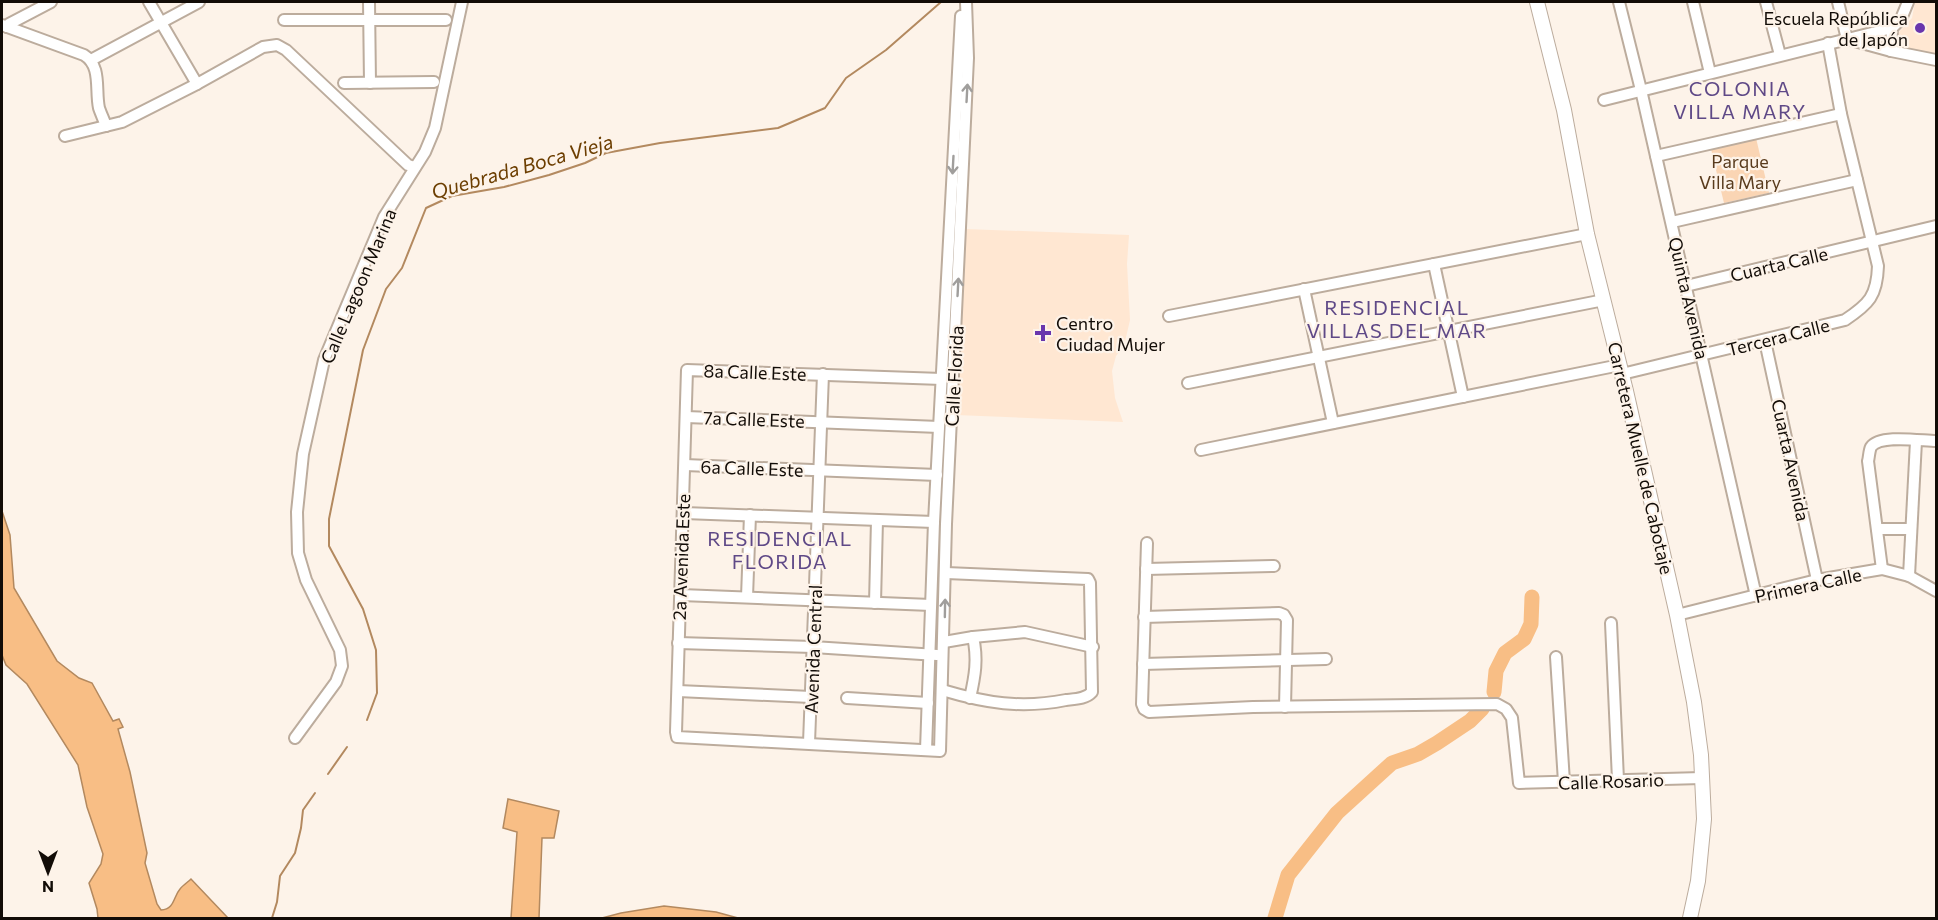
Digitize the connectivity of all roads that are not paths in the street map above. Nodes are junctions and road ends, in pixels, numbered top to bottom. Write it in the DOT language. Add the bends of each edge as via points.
graph roads {
  1 [pos="51,2"];
  2 [pos="148,2"];
  3 [pos="199,2"];
  4 [pos="369,2"];
  5 [pos="462,2"];
  6 [pos="965,2"];
  7 [pos="1537,2"];
  8 [pos="1619,2"];
  9 [pos="1693,2"];
  10 [pos="1766,2"];
  11 [pos="1838,2"];
  12 [pos="1908,2"];
  13 [pos="284,20"];
  14 [pos="369,20"];
  15 [pos="446,20"];
  16 [pos="160,22"];
  17 [pos="4,26"];
  18 [pos="1892,28"];
  19 [pos="1847,39"];
  20 [pos="1828,44"];
  21 [pos="1891,51"];
  22 [pos="1780,56"];
  23 [pos="91,60"];
  24 [pos="1936,60"];
  25 [pos="1710,73"];
  26 [pos="434,82"];
  27 [pos="344,83"];
  28 [pos="369,83"];
  29 [pos="197,84"];
  30 [pos="1641,90"];
  31 [pos="1604,100"];
  32 [pos="1841,114"];
  33 [pos="106,126"];
  34 [pos="65,136"];
  35 [pos="1656,156"];
  36 [pos="415,167"];
  37 [pos="1857,180"];
  38 [pos="1672,222"];
  39 [pos="1936,226"];
  40 [pos="1587,234"];
  41 [pos="1872,243"];
  42 [pos="1434,264"];
  43 [pos="1686,286"];
  44 [pos="1304,289"];
  45 [pos="1604,300"];
  46 [pos="1169,316"];
  47 [pos="1450,331"];
  48 [pos="1765,341"];
  49 [pos="1702,356"];
  50 [pos="1319,357"];
  51 [pos="1621,369"];
  52 [pos="687,370"];
  53 [pos="823,374"];
  54 [pos="942,379"];
  55 [pos="1188,383"];
  56 [pos="1464,397"];
  57 [pos="686,417"];
  58 [pos="821,421"];
  59 [pos="1333,423"];
  60 [pos="939,427"];
  61 [pos="1916,441"];
  62 [pos="1936,441"];
  63 [pos="1201,450"];
  64 [pos="685,465"];
  65 [pos="820,470"];
  66 [pos="937,475"];
  67 [pos="684,513"];
  68 [pos="750,515"];
  69 [pos="818,518"];
  70 [pos="877,520"];
  71 [pos="934,522"];
  72 [pos="1877,529"];
  73 [pos="1911,529"];
  74 [pos="1146,543"];
  75 [pos="1274,566"];
  76 [pos="1146,569"];
  77 [pos="1882,569"];
  78 [pos="946,573"];
  79 [pos="1909,576"];
  80 [pos="1817,580"];
  81 [pos="1936,591"];
  82 [pos="681,595"];
  83 [pos="1756,596"];
  84 [pos="747,597"];
  85 [pos="815,600"];
  86 [pos="874,603"];
  87 [pos="931,605"];
  88 [pos="1677,615"];
  89 [pos="1144,617"];
  90 [pos="1611,623"];
  91 [pos="973,637"];
  92 [pos="944,642"];
  93 [pos="678,644"];
  94 [pos="813,647"];
  95 [pos="1093,647"];
  96 [pos="929,654"];
  97 [pos="943,655"];
  98 [pos="1556,657"];
  99 [pos="1326,659"];
  100 [pos="1285,660"];
  101 [pos="1143,664"];
  102 [pos="942,690"];
  103 [pos="678,691"];
  104 [pos="811,697"];
  105 [pos="847,698"];
  106 [pos="970,698"];
  107 [pos="928,703"];
  108 [pos="1285,707"];
  109 [pos="295,738"];
  110 [pos="809,743"];
  111 [pos="926,750"];
  112 [pos="1702,778"];
  113 [pos="1618,780"];
  114 [pos="1564,782"];
  115 [pos="1690,918"];
  1 -- 17 [label="street"];
  2 -- 16 [label="street"];
  3 -- 16 [label="street"];
  4 -- 14 [label="street"];
  5 -- 36 [label="street, Calle Lagoon Marina" via="435,128"];
  6 -- 54 [label="street, Calle Florida, one-way" via="958,42"];
  78 -- 6 [label="street, Calle Florida, one-way" via="968,58"];
  7 -- 40 [label="main road, Carretera Muelle de Cabotaje" via="1564,110"];
  8 -- 30 [label="street, Quinta Avenida"];
  9 -- 25 [label="street"];
  10 -- 22 [label="street"];
  11 -- 19 [label="street"];
  12 -- 18 [label="street"];
  13 -- 14 [label="street"];
  14 -- 15 [label="street"];
  14 -- 28 [label="street"];
  16 -- 23 [label="street"];
  16 -- 29 [label="street"];
  17 -- 23 [label="street" via="84,54"];
  18 -- 19 [label="street"];
  18 -- 21 [label="street"];
  19 -- 20 [label="street"];
  19 -- 21 [label="street"];
  20 -- 22 [label="street"];
  20 -- 32 [label="street, Tercera Calle"];
  21 -- 24 [label="street"];
  22 -- 25 [label="street"];
  23 -- 33 [label="street"];
  25 -- 30 [label="street"];
  26 -- 28 [label="street"];
  27 -- 28 [label="street"];
  29 -- 33 [label="street" via="122,122"];
  29 -- 36 [label="street" via="263,46 282,47 408,165"];
  30 -- 31 [label="street"];
  30 -- 35 [label="street, Quinta Avenida"];
  32 -- 35 [label="street"];
  32 -- 37 [label="street, Tercera Calle"];
  33 -- 34 [label="street"];
  35 -- 38 [label="street, Quinta Avenida"];
  36 -- 109 [label="street, Calle Lagoon Marina" via="384,217 324,360 303,454 297,512 298,553 306,580 340,650 342,666 336,682"];
  37 -- 38 [label="street"];
  37 -- 41 [label="street, Tercera Calle"];
  38 -- 43 [label="street, Quinta Avenida"];
  39 -- 41 [label="street, Cuarta Calle"];
  40 -- 42 [label="street"];
  40 -- 45 [label="main road, Carretera Muelle de Cabotaje"];
  41 -- 43 [label="street, Cuarta Calle"];
  41 -- 48 [label="street, Tercera Calle" via="1878,266 1877,283 1866,306 1845,320"];
  42 -- 44 [label="street"];
  42 -- 47 [label="street"];
  43 -- 49 [label="street, Quinta Avenida"];
  44 -- 46 [label="street"];
  44 -- 50 [label="street"];
  45 -- 47 [label="street"];
  45 -- 51 [label="main road, Carretera Muelle de Cabotaje"];
  47 -- 50 [label="street"];
  47 -- 56 [label="street"];
  48 -- 49 [label="street, Tercera Calle"];
  48 -- 80 [label="street, Cuarta Avenida"];
  49 -- 51 [label="street, Tercera Calle"];
  49 -- 83 [label="street, Quinta Avenida"];
  50 -- 55 [label="street"];
  50 -- 59 [label="street"];
  51 -- 56 [label="street, Tercera Calle"];
  51 -- 88 [label="main road, Carretera Muelle de Cabotaje"];
  52 -- 53 [label="street, 8a Calle Este"];
  52 -- 57 [label="street, 2a Avenida Este"];
  53 -- 54 [label="street, 8a Calle Este"];
  53 -- 58 [label="street, Avenida Central"];
  54 -- 60 [label="street, Calle Florida"];
  56 -- 59 [label="street, Tercera Calle"];
  57 -- 58 [label="street, 7a Calle Este"];
  57 -- 64 [label="street, 2a Avenida Este"];
  58 -- 60 [label="street, 7a Calle Este"];
  58 -- 65 [label="street, Avenida Central"];
  59 -- 63 [label="street, Tercera Calle"];
  60 -- 66 [label="street, Calle Florida"];
  61 -- 62 [label="street"];
  61 -- 72 [label="street" via="1887,439 1871,448 1868,461"];
  61 -- 73 [label="street"];
  64 -- 65 [label="street, 6a Calle Este"];
  64 -- 67 [label="street, 2a Avenida Este"];
  65 -- 66 [label="street, 6a Calle Este"];
  65 -- 69 [label="street, Avenida Central"];
  66 -- 71 [label="street, Calle Florida"];
  67 -- 68 [label="street"];
  67 -- 82 [label="street, 2a Avenida Este"];
  68 -- 69 [label="street"];
  68 -- 84 [label="street"];
  69 -- 70 [label="street"];
  69 -- 85 [label="street, Avenida Central"];
  70 -- 71 [label="street"];
  70 -- 86 [label="street"];
  71 -- 87 [label="street, Calle Florida"];
  72 -- 73 [label="street"];
  72 -- 77 [label="street"];
  73 -- 79 [label="street"];
  74 -- 76 [label="street"];
  75 -- 76 [label="street"];
  76 -- 89 [label="street"];
  77 -- 79 [label="street, Primera Calle"];
  77 -- 80 [label="street, Primera Calle"];
  92 -- 78 [label="street, Calle Florida, one-way"];
  78 -- 95 [label="street" via="1088,579"];
  79 -- 81 [label="street, Primera Calle"];
  80 -- 83 [label="street, Primera Calle"];
  82 -- 84 [label="street"];
  82 -- 93 [label="street, 2a Avenida Este"];
  83 -- 88 [label="street, Primera Calle"];
  84 -- 85 [label="street"];
  85 -- 86 [label="street"];
  85 -- 94 [label="street, Avenida Central"];
  86 -- 87 [label="street"];
  87 -- 96 [label="street, Calle Florida"];
  88 -- 112 [label="main road, Carretera Muelle de Cabotaje" via="1694,702"];
  89 -- 100 [label="street" via="1279,613 1287,620"];
  89 -- 101 [label="street"];
  90 -- 113 [label="street"];
  91 -- 92 [label="street"];
  91 -- 95 [label="street" via="1025,632"];
  91 -- 106 [label="street" via="977,655"];
  92 -- 97 [label="street, Calle Florida"];
  93 -- 94 [label="street"];
  93 -- 103 [label="street, 2a Avenida Este"];
  94 -- 96 [label="street"];
  94 -- 104 [label="street, Avenida Central"];
  95 -- 106 [label="street" via="1089,696 1046,704 1010,705"];
  96 -- 97 [label="street"];
  96 -- 107 [label="street, Calle Florida"];
  97 -- 102 [label="street, Calle Florida"];
  98 -- 114 [label="street"];
  99 -- 100 [label="street"];
  100 -- 101 [label="street"];
  100 -- 108 [label="street"];
  101 -- 108 [label="street" via="1142,704 1149,712"];
  102 -- 106 [label="street"];
  102 -- 111 [label="street, Calle Florida" via="940,751"];
  103 -- 104 [label="street"];
  103 -- 110 [label="street, 2a Avenida Este" via="677,738"];
  104 -- 110 [label="street, Avenida Central"];
  105 -- 107 [label="street"];
  107 -- 111 [label="street, Calle Florida"];
  108 -- 114 [label="street, Calle Rosario" via="1497,704 1512,718 1519,783"];
  110 -- 111 [label="street"];
  112 -- 113 [label="street, Calle Rosario"];
  112 -- 115 [label="main road, Carretera Muelle de Cabotaje" via="1704,819"];
  113 -- 114 [label="street, Calle Rosario"];
}
